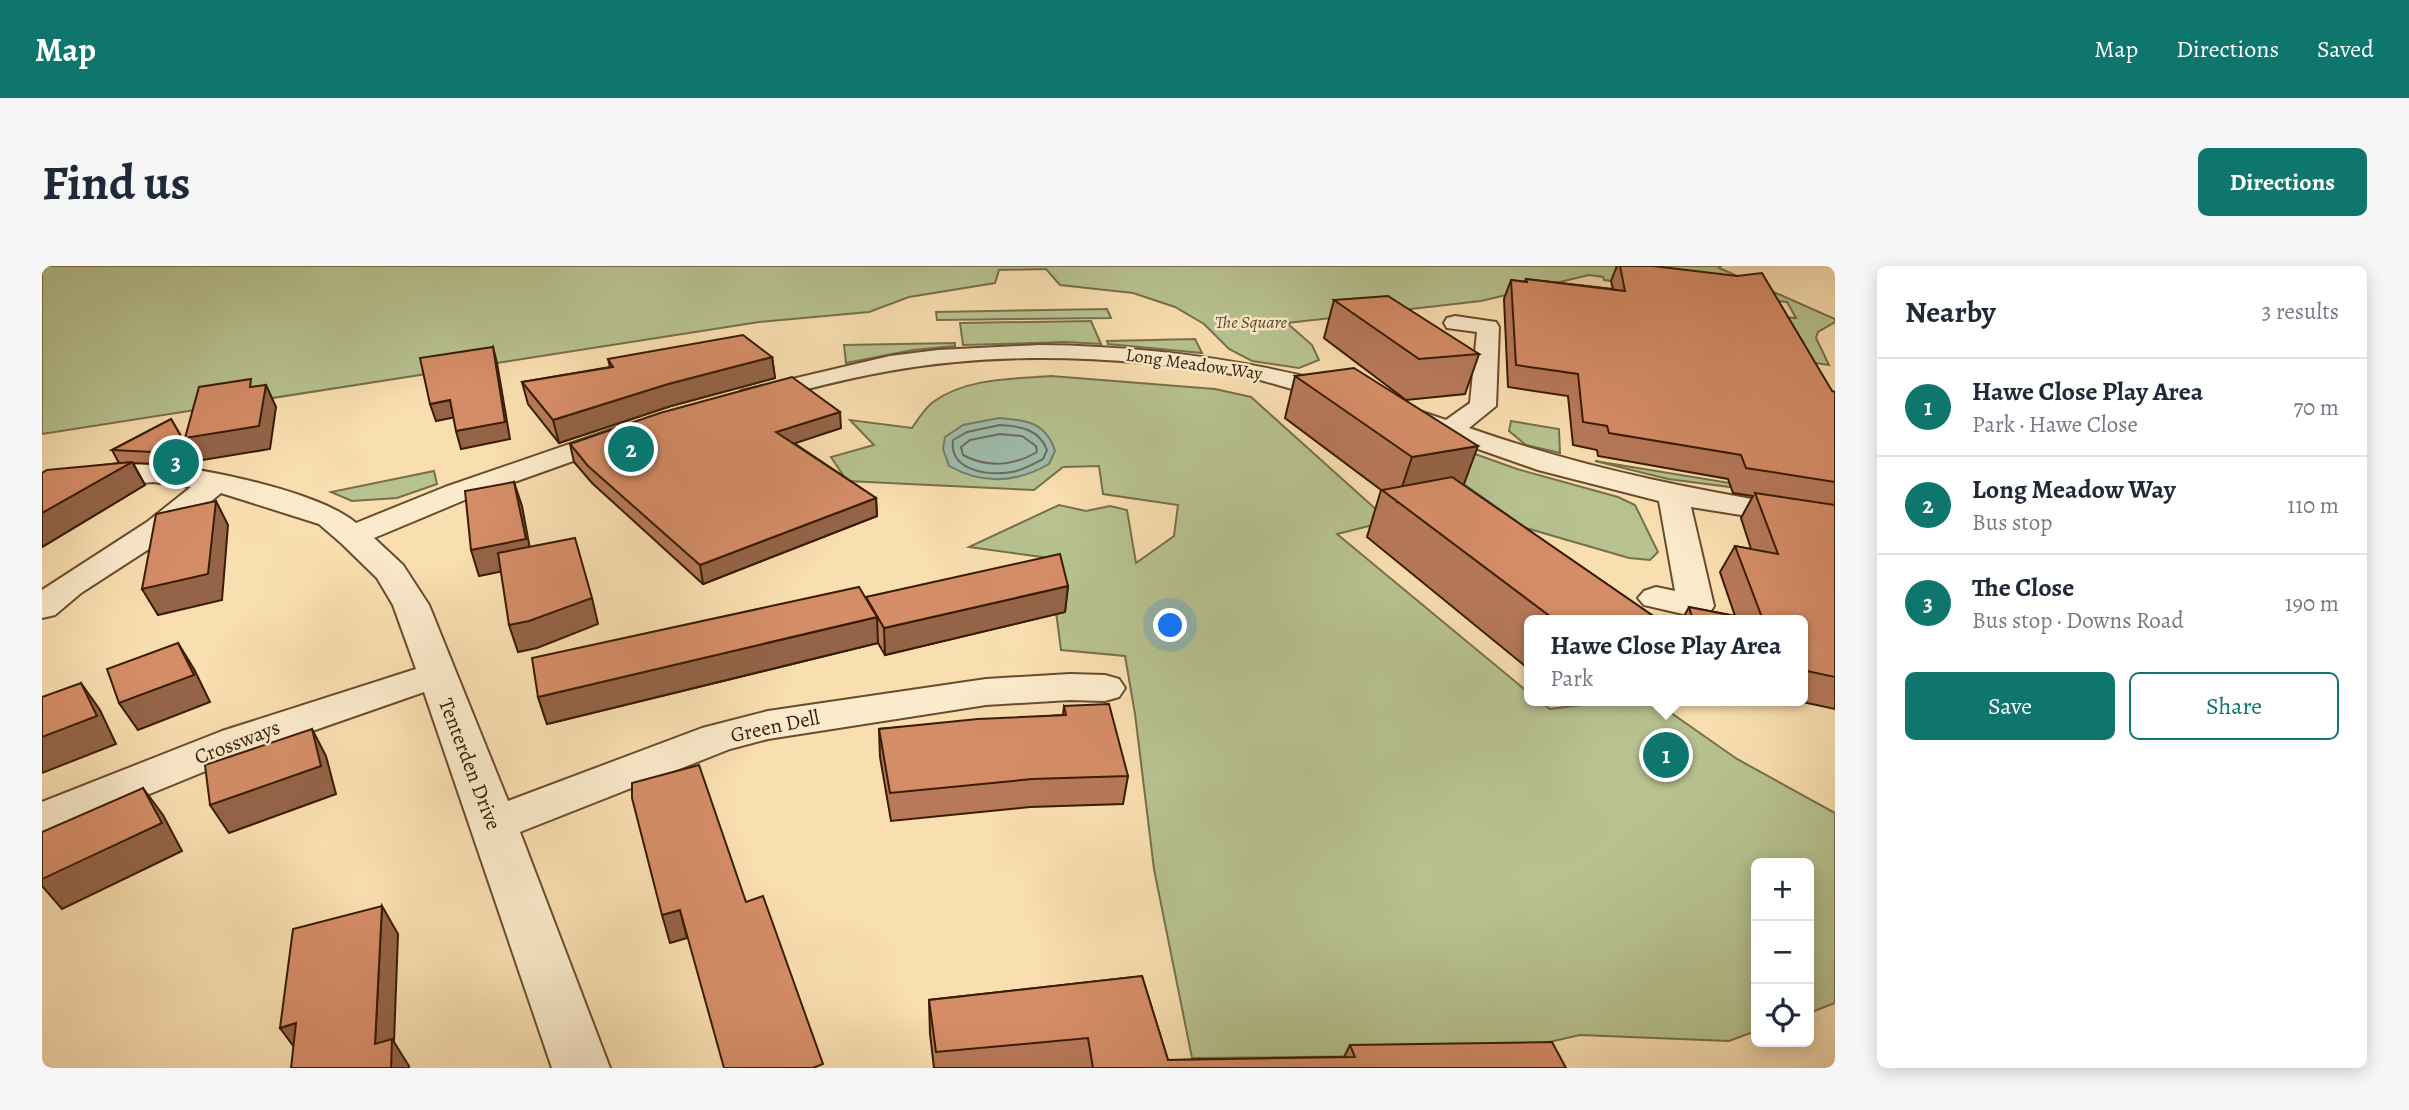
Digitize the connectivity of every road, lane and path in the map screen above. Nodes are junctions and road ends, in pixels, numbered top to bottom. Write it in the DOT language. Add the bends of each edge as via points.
graph roads {
  1 [pos="1455,323"];
  2 [pos="726,402"];
  3 [pos="652,425"];
  4 [pos="1449,430"];
  5 [pos="216,482"];
  6 [pos="42,484"];
  7 [pos="1674,496"];
  8 [pos="1835,521"];
  9 [pos="352,536"];
  10 [pos="1656,598"];
  11 [pos="42,607"];
  12 [pos="437,675"];
  13 [pos="1081,681"];
  14 [pos="42,821"];
  15 [pos="494,824"];
  16 [pos="581,1068"];
  1 -- 4 [label="street" via="1488,327 1488,334 1483,406"];
  2 -- 4 [label="street, Long Meadow Way" via="842,373 936,357 1069,351 1242,368 1374,403"];
  3 -- 9 [label="street" via="521,469"];
  4 -- 7 [label="street, Long Meadow Way" via="1547,464"];
  5 -- 6 [label="street, Tenterden Drive" via="153,473"];
  5 -- 9 [label="street, Tenterden Drive" via="330,517"];
  5 -- 11 [label="street" via="158,529"];
  7 -- 8 [label="street, Long Meadow Way"];
  7 -- 10 [label="street" via="1696,606"];
  9 -- 12 [label="street, Tenterden Drive" via="391,572 411,605"];
  12 -- 14 [label="street, Crossways" via="247,737"];
  12 -- 15 [label="street, Tenterden Drive"];
  13 -- 15 [label="street, Green Dell" via="768,725 717,738"];
  15 -- 16 [label="street, Tenterden Drive"];
}
